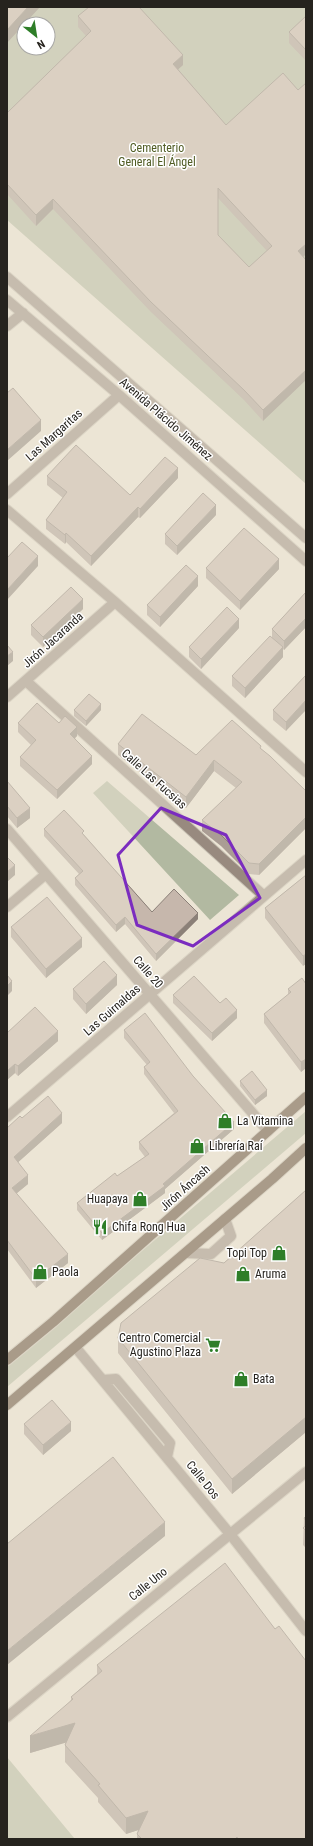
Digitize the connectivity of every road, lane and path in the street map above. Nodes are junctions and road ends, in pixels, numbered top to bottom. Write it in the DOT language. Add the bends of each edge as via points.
graph roads {
  1 [pos="7,277"];
  2 [pos="7,300"];
  3 [pos="23,312"];
  4 [pos="7,326"];
  5 [pos="119,395"];
  6 [pos="7,494"];
  7 [pos="7,510"];
  8 [pos="306,538"];
  9 [pos="306,561"];
  10 [pos="115,602"];
  11 [pos="26,681"];
  12 [pos="7,697"];
  13 [pos="306,772"];
  14 [pos="7,829"];
  15 [pos="306,860"];
  16 [pos="46,874"];
  17 [pos="264,896"];
  18 [pos="7,907"];
  19 [pos="150,994"];
  20 [pos="306,1097"];
  21 [pos="7,1117"];
  22 [pos="268,1131"];
  23 [pos="306,1148"];
  24 [pos="225,1219"];
  25 [pos="186,1253"];
  26 [pos="76,1348"];
  27 [pos="7,1360"];
  28 [pos="7,1405"];
  29 [pos="306,1472"];
  30 [pos="230,1534"];
  31 [pos="306,1631"];
  32 [pos="7,1717"];
  1 -- 8 [label="street, Avenida Plácido Jiménez"];
  2 -- 3 [label="street, Avenida Plácido Jiménez"];
  3 -- 4 [label="street"];
  3 -- 5 [label="street, Avenida Plácido Jiménez"];
  5 -- 6 [label="street, Las Margaritas"];
  5 -- 9 [label="street, Avenida Plácido Jiménez"];
  7 -- 10 [label="street"];
  10 -- 11 [label="street, Jirón Jacaranda"];
  10 -- 13 [label="street"];
  11 -- 12 [label="street, Jirón Jacaranda"];
  11 -- 17 [label="street, Calle Las Fucsias"];
  14 -- 16 [label="street, Calle 20"];
  15 -- 17 [label="street, Las Guirnaldas"];
  16 -- 18 [label="street"];
  16 -- 19 [label="street, Calle 20"];
  17 -- 19 [label="street, Las Guirnaldas"];
  19 -- 21 [label="street, Las Guirnaldas"];
  19 -- 22 [label="street, Calle 20"];
  20 -- 22 [label="main road, Jirón Áncash"];
  22 -- 27 [label="main road, Jirón Áncash" via="54,1322"];
  23 -- 24 [label="main road"];
  24 -- 25 [label="main road"];
  24 -- 25 [label="street" via="231,1236 211,1254"];
  25 -- 26 [label="main road"];
  26 -- 28 [label="main road"];
  26 -- 30 [label="street, Calle Dos"];
  29 -- 30 [label="street, Calle Uno"];
  30 -- 31 [label="street, Calle Dos"];
  30 -- 32 [label="street, Calle Uno"];
}
